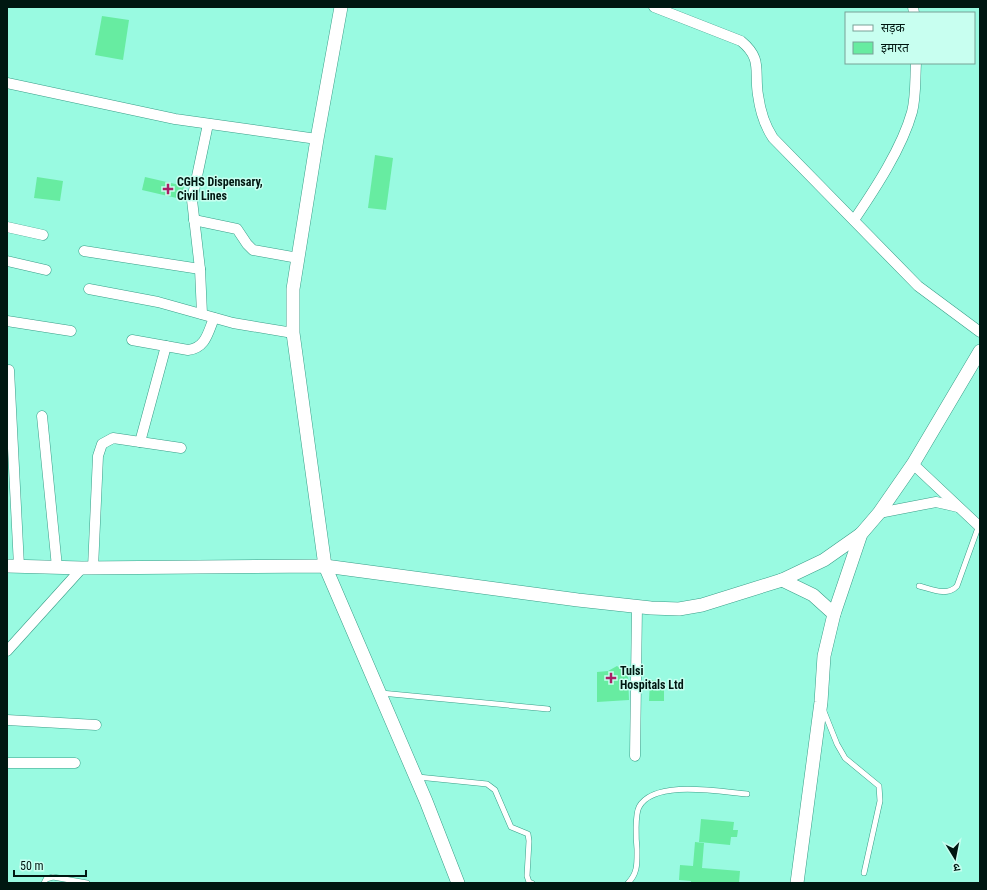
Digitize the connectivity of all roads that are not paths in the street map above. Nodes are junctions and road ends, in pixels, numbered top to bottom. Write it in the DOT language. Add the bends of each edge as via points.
graph roads {
  1 [pos="341,7"];
  2 [pos="654,7"];
  3 [pos="916,64"];
  4 [pos="7,83"];
  5 [pos="208,124"];
  6 [pos="317,139"];
  7 [pos="194,220"];
  8 [pos="854,220"];
  9 [pos="7,227"];
  10 [pos="43,235"];
  11 [pos="84,251"];
  12 [pos="298,258"];
  13 [pos="7,261"];
  14 [pos="200,269"];
  15 [pos="46,270"];
  16 [pos="89,289"];
  17 [pos="202,314"];
  18 [pos="214,318"];
  19 [pos="7,321"];
  20 [pos="71,331"];
  21 [pos="980,332"];
  22 [pos="293,333"];
  23 [pos="132,340"];
  24 [pos="166,346"];
  25 [pos="980,351"];
  26 [pos="9,370"];
  27 [pos="42,416"];
  28 [pos="140,442"];
  29 [pos="181,448"];
  30 [pos="913,464"];
  31 [pos="960,508"];
  32 [pos="879,512"];
  33 [pos="979,526"];
  34 [pos="861,534"];
  35 [pos="13,566"];
  36 [pos="325,566"];
  37 [pos="57,568"];
  38 [pos="88,568"];
  39 [pos="782,580"];
  40 [pos="919,586"];
  41 [pos="637,606"];
  42 [pos="834,614"];
  43 [pos="7,651"];
  44 [pos="380,693"];
  45 [pos="821,702"];
  46 [pos="548,709"];
  47 [pos="7,720"];
  48 [pos="96,725"];
  49 [pos="635,756"];
  50 [pos="75,762"];
  51 [pos="7,763"];
  52 [pos="416,777"];
  53 [pos="747,794"];
  54 [pos="864,873"];
  55 [pos="44,883"];
  56 [pos="87,883"];
  57 [pos="458,883"];
  58 [pos="532,883"];
  59 [pos="628,883"];
  60 [pos="797,883"];
  1 -- 6 [label="street"];
  2 -- 8 [label="street" via="741,41 747,46 757,64 757,94 768,131"];
  3 -- 8 [label="street" via="912,110 908,124 879,184"];
  4 -- 5 [label="street"];
  5 -- 6 [label="street"];
  5 -- 7 [label="street" via="192,196"];
  6 -- 12 [label="street"];
  7 -- 12 [label="street" via="237,229 253,250"];
  7 -- 14 [label="street"];
  8 -- 21 [label="street" via="918,286"];
  9 -- 10 [label="street"];
  11 -- 14 [label="street"];
  12 -- 22 [label="street" via="293,289"];
  13 -- 15 [label="street"];
  14 -- 17 [label="street"];
  16 -- 17 [label="street" via="158,302"];
  17 -- 18 [label="street"];
  18 -- 22 [label="street"];
  18 -- 24 [label="street" via="200,347 188,350"];
  19 -- 20 [label="street"];
  22 -- 36 [label="street"];
  23 -- 24 [label="street"];
  24 -- 28 [label="street"];
  25 -- 30 [label="street"];
  26 -- 35 [label="street"];
  27 -- 37 [label="street"];
  28 -- 29 [label="street"];
  28 -- 38 [label="street" via="113,438 106,440 99,450"];
  30 -- 31 [label="street"];
  30 -- 32 [label="street"];
  31 -- 32 [label="street" via="936,502"];
  31 -- 33 [label="street"];
  32 -- 34 [label="street"];
  33 -- 40 [label="lane" via="957,586 953,590 943,592"];
  34 -- 39 [label="street" via="824,560"];
  34 -- 42 [label="street"];
  35 -- 37 [label="street"];
  36 -- 38 [label="street"];
  36 -- 41 [label="street"];
  36 -- 44 [label="street"];
  37 -- 38 [label="street"];
  38 -- 43 [label="street"];
  39 -- 41 [label="street" via="702,605 680,609"];
  39 -- 42 [label="street" via="813,595"];
  41 -- 49 [label="street"];
  42 -- 45 [label="street" via="824,656"];
  44 -- 46 [label="lane"];
  44 -- 52 [label="street"];
  45 -- 54 [label="lane" via="845,758 879,786 880,801"];
  45 -- 60 [label="street"];
  47 -- 48 [label="street"];
  50 -- 51 [label="street"];
  52 -- 57 [label="street"];
  52 -- 58 [label="lane" via="492,786 511,827 528,834 530,840 527,876 528,882"];
  53 -- 59 [label="lane" via="667,790 653,794 639,808 636,836 637,866 635,876"];
  55 -- 56 [label="lane" via="46,879 53,877"];
}
